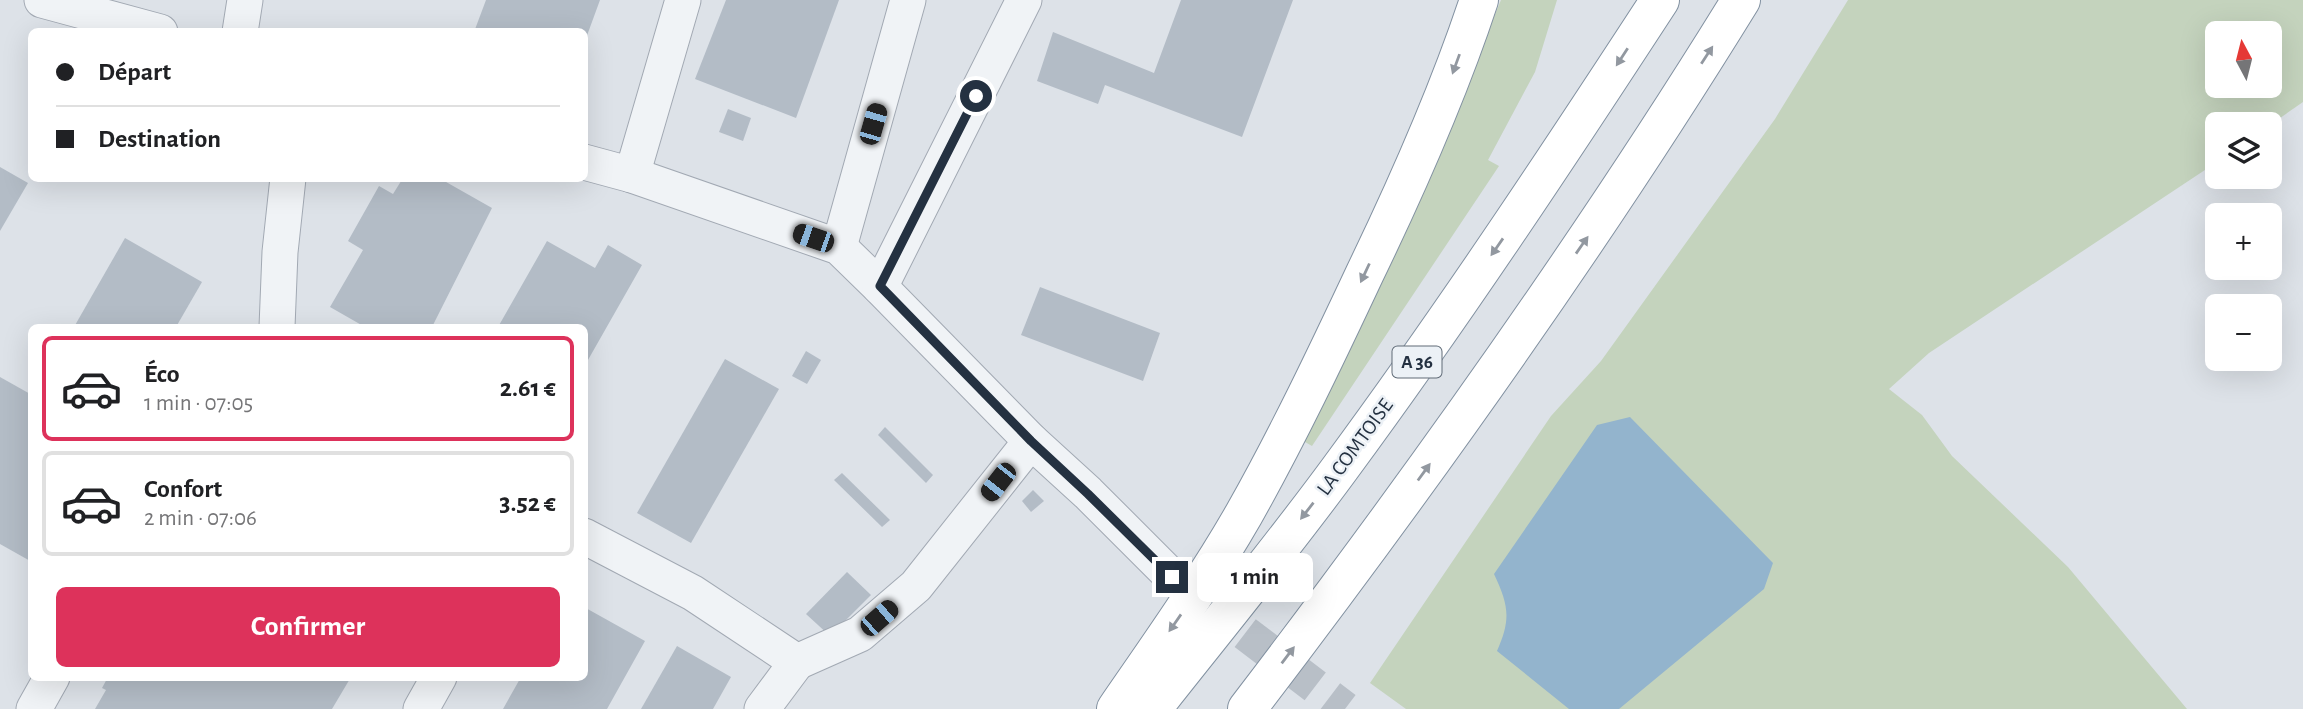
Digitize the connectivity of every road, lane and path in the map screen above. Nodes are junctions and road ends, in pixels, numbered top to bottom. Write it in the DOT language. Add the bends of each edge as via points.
graph roads {
  1 [pos="42,0"];
  2 [pos="245,0"];
  3 [pos="683,0"];
  4 [pos="908,0"];
  5 [pos="1024,0"];
  6 [pos="1479,0"];
  7 [pos="1660,0"];
  8 [pos="1741,0"];
  9 [pos="145,28"];
  10 [pos="241,28"];
  11 [pos="588,163"];
  12 [pos="632,175"];
  13 [pos="288,182"];
  14 [pos="839,247"];
  15 [pos="880,286"];
  16 [pos="274,324"];
  17 [pos="1031,441"];
  18 [pos="588,538"];
  19 [pos="1172,577"];
  20 [pos="797,662"];
  21 [pos="50,681"];
  22 [pos="437,681"];
  23 [pos="34,709"];
  24 [pos="421,709"];
  25 [pos="762,709"];
  26 [pos="1116,709"];
  27 [pos="1153,709"];
  28 [pos="1247,709"];
  1 -- 9 [label="lane"];
  2 -- 10 [label="lane"];
  3 -- 12 [label="lane"];
  4 -- 14 [label="lane"];
  5 -- 15 [label="lane"];
  6 -- 26 [label="highway, one-way" via="1439,111 1394,214 1294,417 1244,514"];
  7 -- 27 [label="highway, LA COMTOISE / A 36, one-way" via="1421,357"];
  28 -- 8 [label="highway, one-way" via="1461,421 1598,222"];
  11 -- 12 [label="lane"];
  12 -- 14 [label="lane"];
  13 -- 16 [label="lane"];
  14 -- 15 [label="lane"];
  15 -- 17 [label="lane"];
  17 -- 19 [label="lane"];
  17 -- 20 [label="lane" via="916,586 860,634"];
  18 -- 20 [label="lane" via="693,593"];
  20 -- 25 [label="lane"];
  21 -- 23 [label="lane"];
  22 -- 24 [label="lane"];
}
